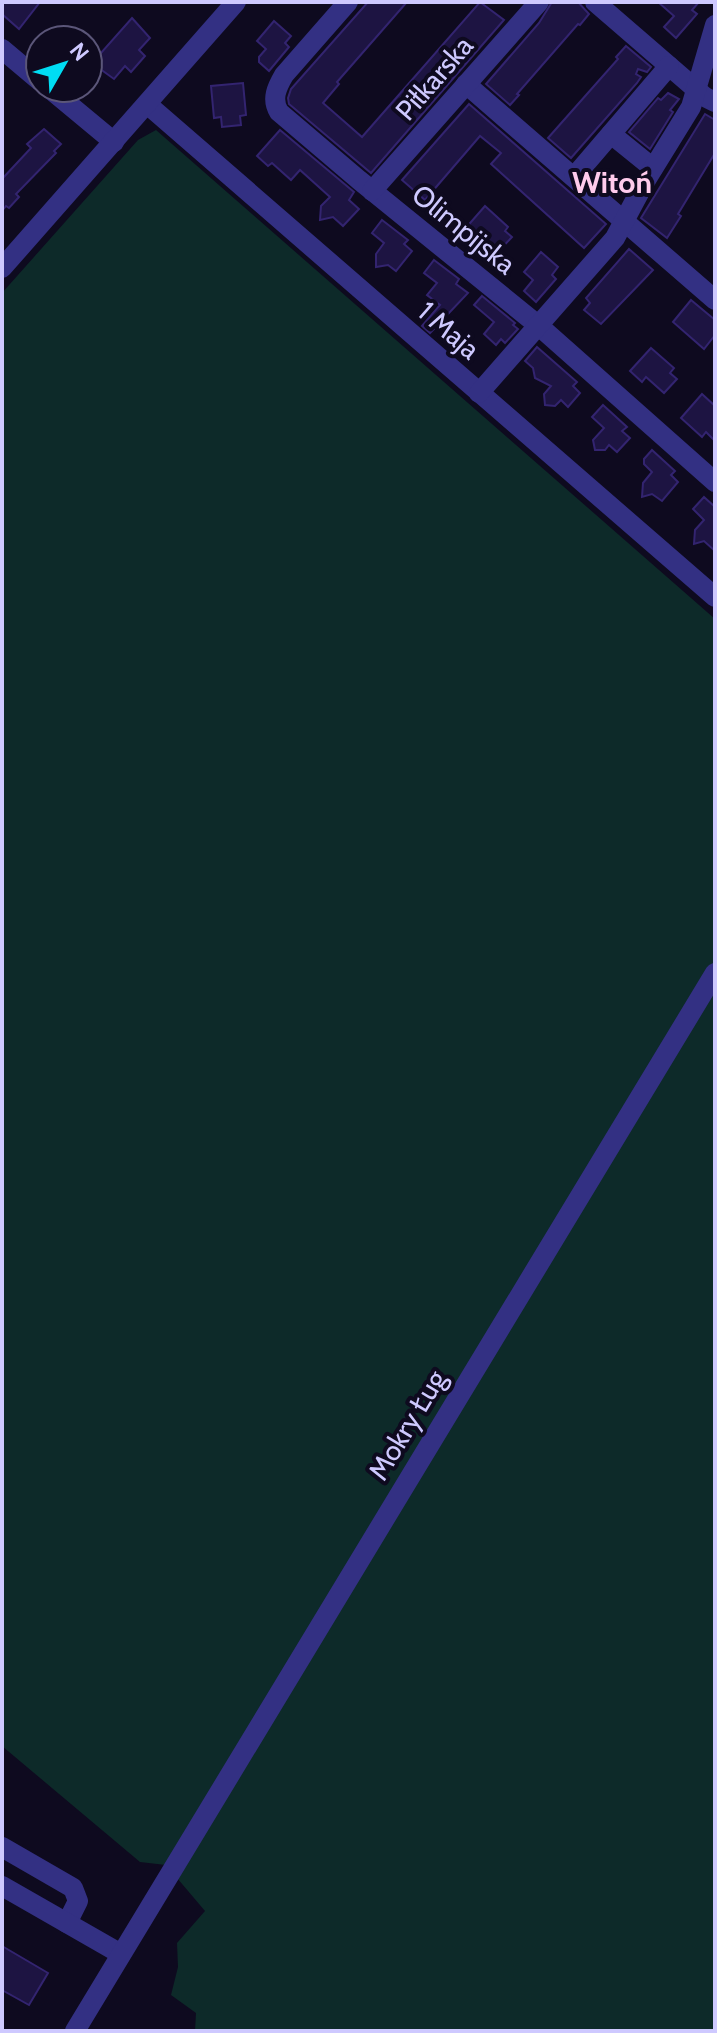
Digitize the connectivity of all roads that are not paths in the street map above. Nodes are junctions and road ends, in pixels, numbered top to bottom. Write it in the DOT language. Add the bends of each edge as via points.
graph roads {
  1 [pos="236,2"];
  2 [pos="348,2"];
  3 [pos="539,2"];
  4 [pos="595,2"];
  5 [pos="715,25"];
  6 [pos="2,49"];
  7 [pos="669,66"];
  8 [pos="24,68"];
  9 [pos="466,84"];
  10 [pos="696,89"];
  11 [pos="715,102"];
  12 [pos="68,104"];
  13 [pos="147,104"];
  14 [pos="606,140"];
  15 [pos="114,142"];
  16 [pos="653,168"];
  17 [pos="574,177"];
  18 [pos="372,191"];
  19 [pos="623,221"];
  20 [pos="2,268"];
  21 [pos="715,300"];
  22 [pos="539,326"];
  23 [pos="479,393"];
  24 [pos="715,482"];
  25 [pos="715,597"];
  26 [pos="715,973"];
  27 [pos="2,1847"];
  28 [pos="2,1886"];
  29 [pos="67,1923"];
  30 [pos="121,1954"];
  31 [pos="75,2031"];
  1 -- 13 [label="street"];
  2 -- 18 [label="street, Olimpijska" via="284,75 276,88 275,106"];
  3 -- 9 [label="street, Piłkarska"];
  4 -- 7 [label="street"];
  5 -- 10 [label="street"];
  6 -- 8 [label="street"];
  7 -- 10 [label="street"];
  7 -- 14 [label="street"];
  9 -- 17 [label="street"];
  9 -- 18 [label="street, Piłkarska"];
  10 -- 11 [label="street"];
  10 -- 16 [label="street" via="691,107"];
  12 -- 15 [label="street"];
  13 -- 15 [label="street"];
  13 -- 23 [label="street, 1 Maja"];
  14 -- 16 [label="street"];
  14 -- 17 [label="street"];
  15 -- 20 [label="street"];
  16 -- 19 [label="street"];
  17 -- 19 [label="street"];
  18 -- 22 [label="street, Olimpijska"];
  19 -- 21 [label="street"];
  19 -- 22 [label="street" via="615,238"];
  22 -- 23 [label="street"];
  22 -- 24 [label="street, Olimpijska"];
  23 -- 25 [label="street, 1 Maja"];
  26 -- 30 [label="street, Mokry Ług"];
  27 -- 29 [label="street" via="73,1888 78,1901"];
  28 -- 29 [label="street"];
  29 -- 30 [label="street"];
  30 -- 31 [label="street, Mokry Ług"];
}
